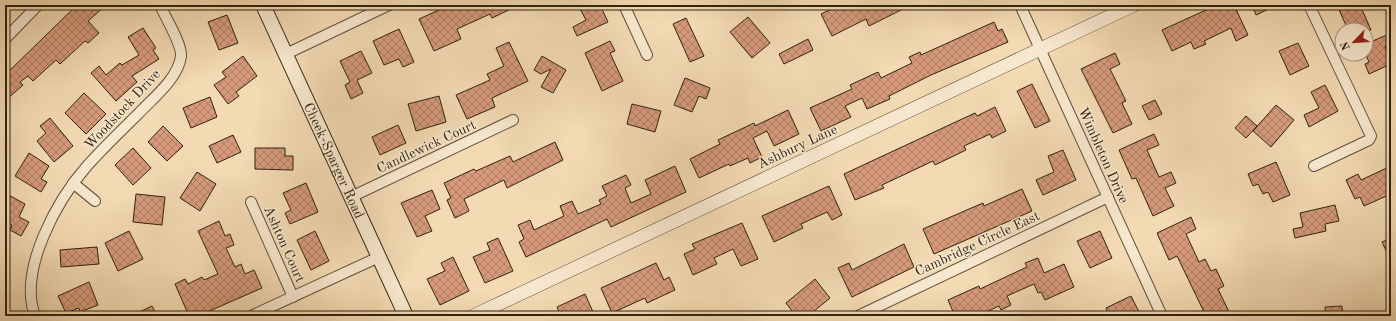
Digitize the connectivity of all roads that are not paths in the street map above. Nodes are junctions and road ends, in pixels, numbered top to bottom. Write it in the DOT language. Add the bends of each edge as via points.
graph roads {
  1 [pos="38,5"];
  2 [pos="160,5"];
  3 [pos="263,5"];
  4 [pos="389,5"];
  5 [pos="624,5"];
  6 [pos="1020,5"];
  7 [pos="1134,5"];
  8 [pos="1309,5"];
  9 [pos="5,39"];
  10 [pos="1040,49"];
  11 [pos="286,54"];
  12 [pos="647,55"];
  13 [pos="513,120"];
  14 [pos="1314,166"];
  15 [pos="73,183"];
  16 [pos="351,197"];
  17 [pos="1108,197"];
  18 [pos="95,201"];
  19 [pos="251,202"];
  20 [pos="379,257"];
  21 [pos="293,297"];
  22 [pos="35,316"];
  23 [pos="251,316"];
  24 [pos="406,316"];
  25 [pos="473,316"];
  26 [pos="858,316"];
  27 [pos="1162,316"];
  1 -- 9 [label="street"];
  2 -- 15 [label="street, Woodstock Drive" via="181,54 178,68"];
  3 -- 11 [label="main road, Cheek-Sparger Road"];
  4 -- 11 [label="street"];
  5 -- 12 [label="street"];
  6 -- 10 [label="street, Wimbleton Drive"];
  7 -- 10 [label="street, Ashbury Lane"];
  8 -- 14 [label="street" via="1371,136 1369,140"];
  10 -- 17 [label="street, Wimbleton Drive"];
  10 -- 25 [label="street, Ashbury Lane"];
  11 -- 16 [label="main road, Cheek-Sparger Road"];
  13 -- 16 [label="street, Candlewick Court"];
  15 -- 18 [label="street"];
  15 -- 22 [label="street, Woodstock Drive" via="38,249 32,292"];
  16 -- 20 [label="main road, Cheek-Sparger Road"];
  17 -- 26 [label="street, Cambridge Circle East"];
  17 -- 27 [label="street, Wimbleton Drive"];
  19 -- 21 [label="street, Ashton Court"];
  20 -- 21 [label="street"];
  20 -- 24 [label="main road, Cheek-Sparger Road"];
  21 -- 23 [label="street"];
}
